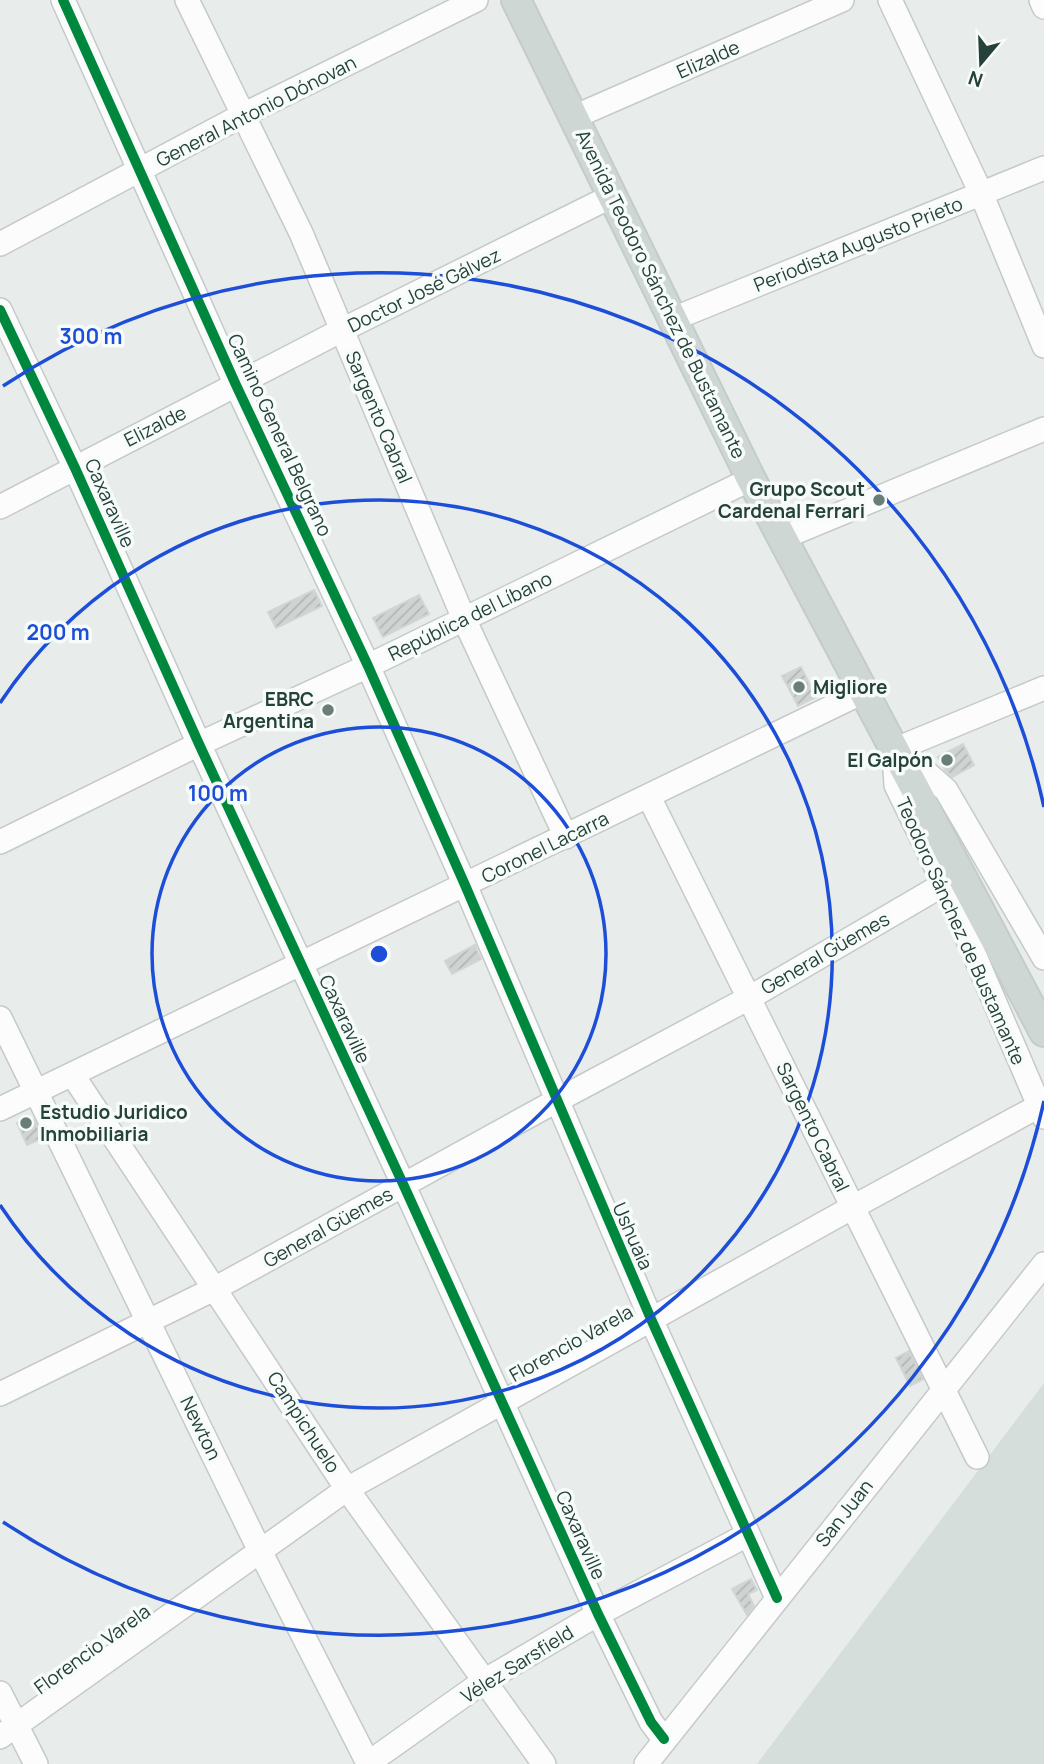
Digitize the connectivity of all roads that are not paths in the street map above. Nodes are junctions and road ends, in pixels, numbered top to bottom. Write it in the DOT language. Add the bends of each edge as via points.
graph roads {
  1 [pos="63,0"];
  2 [pos="187,0"];
  3 [pos="476,0"];
  4 [pos="516,0"];
  5 [pos="842,0"];
  6 [pos="890,0"];
  7 [pos="1041,0"];
  8 [pos="1044,7"];
  9 [pos="243,115"];
  10 [pos="574,117"];
  11 [pos="1044,168"];
  12 [pos="140,170"];
  13 [pos="981,193"];
  14 [pos="612,196"];
  15 [pos="0,244"];
  16 [pos="0,310"];
  17 [pos="673,319"];
  18 [pos="342,330"];
  19 [pos="1044,346"];
  20 [pos="236,385"];
  21 [pos="1044,429"];
  22 [pos="75,468"];
  23 [pos="751,479"];
  24 [pos="0,507"];
  25 [pos="782,538"];
  26 [pos="464,619"];
  27 [pos="368,666"];
  28 [pos="1044,688"];
  29 [pos="863,692"];
  30 [pos="198,744"];
  31 [pos="894,750"];
  32 [pos="649,797"];
  33 [pos="566,837"];
  34 [pos="0,842"];
  35 [pos="944,884"];
  36 [pos="465,885"];
  37 [pos="1042,949"];
  38 [pos="299,964"];
  39 [pos="749,998"];
  40 [pos="0,1018"];
  41 [pos="1044,1032"];
  42 [pos="72,1074"];
  43 [pos="34,1092"];
  44 [pos="556,1101"];
  45 [pos="0,1109"];
  46 [pos="1042,1112"];
  47 [pos="404,1186"];
  48 [pos="853,1207"];
  49 [pos="1044,1264"];
  50 [pos="216,1288"];
  51 [pos="651,1319"];
  52 [pos="149,1320"];
  53 [pos="942,1389"];
  54 [pos="0,1394"];
  55 [pos="501,1402"];
  56 [pos="977,1457"];
  57 [pos="348,1489"];
  58 [pos="747,1535"];
  59 [pos="260,1551"];
  60 [pos="777,1598"];
  61 [pos="598,1615"];
  62 [pos="484,1681"];
  63 [pos="0,1693"];
  64 [pos="8,1731"];
  65 [pos="664,1739"];
  66 [pos="36,1764"];
  67 [pos="368,1764"];
  68 [pos="544,1764"];
  69 [pos="646,1764"];
  1 -- 12 [label="street, Camino General Belgrano"];
  2 -- 9 [label="street, Sargento Cabral"];
  3 -- 9 [label="street, General Antonio Dónovan"];
  4 -- 10 [label="main road, Avenida Teodoro Sánchez de Bustamante"];
  5 -- 10 [label="street, Elizalde"];
  6 -- 13 [label="street"];
  7 -- 8 [label="street"];
  9 -- 12 [label="street, General Antonio Dónovan"];
  9 -- 18 [label="street, Sargento Cabral"];
  10 -- 14 [label="main road, Avenida Teodoro Sánchez de Bustamante"];
  11 -- 13 [label="street, Periodista Augusto Prieto"];
  12 -- 15 [label="street, General Antonio Dónovan"];
  12 -- 20 [label="street, Camino General Belgrano"];
  13 -- 17 [label="street, Periodista Augusto Prieto"];
  13 -- 19 [label="street"];
  14 -- 17 [label="main road, Avenida Teodoro Sánchez de Bustamante"];
  14 -- 18 [label="street, Doctor José Gálvez"];
  16 -- 22 [label="street, Caxaraville"];
  17 -- 23 [label="main road, Avenida Teodoro Sánchez de Bustamante"];
  18 -- 20 [label="street, Doctor José Gálvez"];
  18 -- 26 [label="street, Sargento Cabral"];
  20 -- 22 [label="street, Elizalde"];
  20 -- 27 [label="street, Camino General Belgrano"];
  21 -- 25 [label="street"];
  22 -- 24 [label="street, Elizalde"];
  22 -- 30 [label="street, Caxaraville"];
  23 -- 25 [label="main road, Avenida Teodoro Sánchez de Bustamante"];
  23 -- 26 [label="street, República del Líbano"];
  25 -- 29 [label="main road, Avenida Teodoro Sánchez de Bustamante"];
  26 -- 27 [label="street, República del Líbano"];
  26 -- 33 [label="street, Sargento Cabral"];
  27 -- 30 [label="street, República del Líbano"];
  27 -- 36 [label="street, Camino General Belgrano"];
  28 -- 31 [label="street"];
  29 -- 31 [label="main road, Avenida Teodoro Sánchez de Bustamante"];
  29 -- 32 [label="street, Coronel Lacarra"];
  30 -- 34 [label="street, República del Líbano"];
  30 -- 38 [label="street, Caxaraville"];
  31 -- 35 [label="street, Teodoro Sánchez de Bustamante" via="896,785"];
  31 -- 37 [label="street, Teodoro Sánchez de Bustamante" via="946,790"];
  31 -- 41 [label="main road, Avenida Teodoro Sánchez de Bustamante"];
  32 -- 33 [label="street, Coronel Lacarra"];
  32 -- 39 [label="street, Sargento Cabral"];
  33 -- 36 [label="street, Coronel Lacarra"];
  35 -- 39 [label="street, General Güemes"];
  35 -- 46 [label="street, Teodoro Sánchez de Bustamante"];
  36 -- 38 [label="street, Coronel Lacarra"];
  36 -- 44 [label="street, Ushuaia"];
  38 -- 42 [label="street, Coronel Lacarra"];
  38 -- 47 [label="street, Caxaraville"];
  39 -- 44 [label="street, General Güemes"];
  39 -- 48 [label="street, Sargento Cabral"];
  40 -- 43 [label="street"];
  42 -- 43 [label="street, Coronel Lacarra"];
  42 -- 50 [label="street, Campichuelo"];
  43 -- 45 [label="street, Coronel Lacarra"];
  43 -- 52 [label="street, Newton"];
  44 -- 47 [label="street, General Güemes"];
  44 -- 51 [label="street, Ushuaia"];
  46 -- 48 [label="street, Florencio Varela"];
  47 -- 50 [label="street, General Güemes"];
  47 -- 55 [label="street, Caxaraville"];
  48 -- 51 [label="street, Florencio Varela"];
  48 -- 53 [label="street, Sargento Cabral"];
  49 -- 53 [label="street, San Juan"];
  50 -- 52 [label="street, General Güemes"];
  50 -- 57 [label="street, Campichuelo"];
  51 -- 55 [label="street, Florencio Varela"];
  51 -- 58 [label="street, Ushuaia"];
  52 -- 54 [label="street, General Güemes"];
  52 -- 59 [label="street, Newton"];
  53 -- 56 [label="street, Sargento Cabral"];
  53 -- 60 [label="street, San Juan"];
  55 -- 57 [label="street, Florencio Varela"];
  55 -- 61 [label="street, Caxaraville"];
  57 -- 59 [label="street, Florencio Varela"];
  57 -- 62 [label="street, Campichuelo"];
  58 -- 60 [label="street, Ushuaia"];
  58 -- 61 [label="street, Vélez Sarsfield"];
  59 -- 64 [label="street, Florencio Varela"];
  59 -- 67 [label="street, Newton"];
  60 -- 65 [label="street, San Juan"];
  61 -- 62 [label="street, Vélez Sarsfield"];
  61 -- 65 [label="street, Caxaraville"];
  62 -- 67 [label="street, Vélez Sarsfield"];
  62 -- 68 [label="street, Campichuelo"];
  63 -- 64 [label="street"];
  64 -- 66 [label="street"];
  65 -- 69 [label="street, San Juan"];
}
